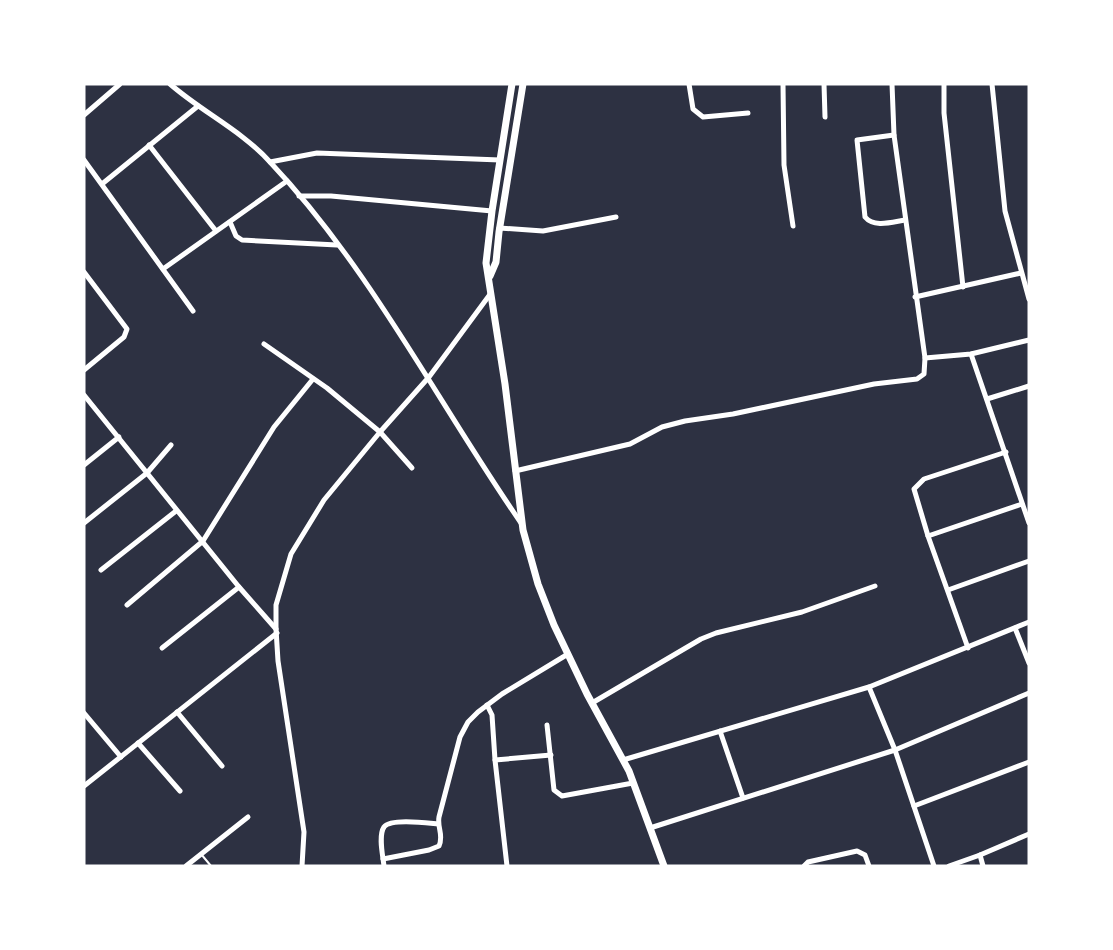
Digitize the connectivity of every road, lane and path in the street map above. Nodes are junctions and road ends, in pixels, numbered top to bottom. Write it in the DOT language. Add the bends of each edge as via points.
graph roads {
  1 [pos="120,84"];
  2 [pos="170,84"];
  3 [pos="512,84"];
  4 [pos="523,84"];
  5 [pos="689,84"];
  6 [pos="783,84"];
  7 [pos="824,84"];
  8 [pos="891,84"];
  9 [pos="944,84"];
  10 [pos="992,84"];
  11 [pos="198,106"];
  12 [pos="748,113"];
  13 [pos="84,115"];
  14 [pos="825,117"];
  15 [pos="894,135"];
  16 [pos="149,145"];
  17 [pos="84,160"];
  18 [pos="500,160"];
  19 [pos="270,162"];
  20 [pos="287,181"];
  21 [pos="102,184"];
  22 [pos="299,196"];
  23 [pos="492,211"];
  24 [pos="616,217"];
  25 [pos="905,220"];
  26 [pos="230,222"];
  27 [pos="793,226"];
  28 [pos="499,228"];
  29 [pos="216,231"];
  30 [pos="338,245"];
  31 [pos="163,269"];
  32 [pos="84,272"];
  33 [pos="1021,273"];
  34 [pos="490,276"];
  35 [pos="963,287"];
  36 [pos="492,292"];
  37 [pos="915,297"];
  38 [pos="1029,299"];
  39 [pos="193,311"];
  40 [pos="1029,340"];
  41 [pos="264,344"];
  42 [pos="971,354"];
  43 [pos="925,358"];
  44 [pos="84,370"];
  45 [pos="429,377"];
  46 [pos="313,379"];
  47 [pos="1029,386"];
  48 [pos="84,395"];
  49 [pos="987,399"];
  50 [pos="380,432"];
  51 [pos="119,437"];
  52 [pos="171,445"];
  53 [pos="1006,452"];
  54 [pos="84,465"];
  55 [pos="412,468"];
  56 [pos="516,471"];
  57 [pos="147,473"];
  58 [pos="1022,504"];
  59 [pos="177,510"];
  60 [pos="1029,522"];
  61 [pos="84,524"];
  62 [pos="523,525"];
  63 [pos="928,536"];
  64 [pos="203,541"];
  65 [pos="1029,561"];
  66 [pos="101,570"];
  67 [pos="875,586"];
  68 [pos="238,587"];
  69 [pos="948,590"];
  70 [pos="127,605"];
  71 [pos="1029,622"];
  72 [pos="1015,628"];
  73 [pos="277,631"];
  74 [pos="162,648"];
  75 [pos="968,648"];
  76 [pos="568,654"];
  77 [pos="1029,663"];
  78 [pos="869,687"];
  79 [pos="1029,693"];
  80 [pos="592,703"];
  81 [pos="487,705"];
  82 [pos="177,712"];
  83 [pos="84,713"];
  84 [pos="547,724"];
  85 [pos="720,732"];
  86 [pos="138,743"];
  87 [pos="895,750"];
  88 [pos="550,755"];
  89 [pos="121,757"];
  90 [pos="495,760"];
  91 [pos="623,760"];
  92 [pos="1029,762"];
  93 [pos="222,766"];
  94 [pos="633,783"];
  95 [pos="84,786"];
  96 [pos="180,791"];
  97 [pos="743,798"];
  98 [pos="914,807"];
  99 [pos="248,817"];
  100 [pos="438,824"];
  101 [pos="650,828"];
  102 [pos="1029,834"];
  103 [pos="201,854"];
  104 [pos="980,855"];
  105 [pos="383,859"];
  106 [pos="186,866"];
  107 [pos="211,866"];
  108 [pos="302,866"];
  109 [pos="384,866"];
  110 [pos="507,866"];
  111 [pos="664,866"];
  112 [pos="804,866"];
  113 [pos="869,866"];
  114 [pos="934,866"];
  115 [pos="949,866"];
  116 [pos="983,866"];
  1 -- 13 [label="street"];
  2 -- 11 [label="street"];
  3 -- 18 [label="main road"];
  4 -- 28 [label="main road"];
  5 -- 12 [label="street" via="693,109 703,117"];
  6 -- 27 [label="street" via="784,165"];
  7 -- 14 [label="street"];
  8 -- 15 [label="street"];
  9 -- 35 [label="street"];
  10 -- 33 [label="street" via="1005,211"];
  11 -- 16 [label="street"];
  11 -- 19 [label="street" via="249,141"];
  15 -- 25 [label="street"];
  15 -- 25 [label="street" via="856,140 858,164 865,217 875,223"];
  16 -- 21 [label="street"];
  16 -- 29 [label="street"];
  17 -- 21 [label="street"];
  18 -- 19 [label="street" via="317,153"];
  18 -- 23 [label="main road"];
  19 -- 20 [label="street"];
  20 -- 22 [label="street"];
  20 -- 26 [label="street"];
  21 -- 31 [label="street"];
  22 -- 23 [label="street"];
  22 -- 30 [label="street"];
  23 -- 34 [label="main road" via="486,262"];
  24 -- 28 [label="street" via="543,231"];
  25 -- 37 [label="street"];
  26 -- 29 [label="street"];
  26 -- 30 [label="street" via="242,240"];
  28 -- 34 [label="main road" via="496,262"];
  29 -- 31 [label="street"];
  30 -- 45 [label="street"];
  31 -- 39 [label="street"];
  32 -- 44 [label="street" via="127,329 124,337"];
  33 -- 35 [label="street"];
  33 -- 38 [label="street"];
  34 -- 36 [label="main road"];
  35 -- 37 [label="street"];
  36 -- 45 [label="street"];
  36 -- 56 [label="main road"];
  37 -- 43 [label="street"];
  40 -- 42 [label="street"];
  41 -- 46 [label="street"];
  42 -- 43 [label="street"];
  42 -- 49 [label="street"];
  43 -- 56 [label="street" via="926,371 917,378 685,421 662,427 630,444"];
  45 -- 50 [label="street"];
  45 -- 62 [label="street"];
  46 -- 50 [label="street"];
  46 -- 64 [label="street" via="274,427"];
  47 -- 49 [label="street"];
  48 -- 51 [label="street"];
  49 -- 53 [label="street"];
  50 -- 55 [label="street"];
  50 -- 73 [label="street" via="324,500 291,554 276,605"];
  51 -- 54 [label="street"];
  51 -- 57 [label="street"];
  52 -- 57 [label="street"];
  53 -- 58 [label="street"];
  53 -- 63 [label="street" via="919,482 914,493"];
  56 -- 62 [label="main road"];
  57 -- 59 [label="street"];
  57 -- 61 [label="street"];
  58 -- 60 [label="street"];
  58 -- 63 [label="street"];
  59 -- 64 [label="street"];
  59 -- 66 [label="street"];
  62 -- 76 [label="main road" via="538,584"];
  63 -- 69 [label="street"];
  64 -- 68 [label="street"];
  64 -- 70 [label="street"];
  65 -- 69 [label="street"];
  67 -- 80 [label="street" via="802,612 701,639"];
  68 -- 73 [label="street"];
  68 -- 74 [label="street"];
  69 -- 75 [label="street"];
  71 -- 72 [label="street"];
  72 -- 75 [label="street"];
  72 -- 77 [label="street"];
  73 -- 82 [label="street"];
  73 -- 108 [label="street" via="278,661 304,832"];
  75 -- 78 [label="street"];
  76 -- 80 [label="main road"];
  76 -- 81 [label="street"];
  78 -- 85 [label="street"];
  78 -- 87 [label="street"];
  79 -- 87 [label="street"];
  80 -- 91 [label="main road"];
  81 -- 90 [label="street" via="492,715"];
  81 -- 100 [label="street" via="468,722 460,737"];
  82 -- 86 [label="street"];
  82 -- 93 [label="street"];
  83 -- 89 [label="street"];
  84 -- 88 [label="street"];
  85 -- 91 [label="street"];
  85 -- 97 [label="street"];
  86 -- 89 [label="street"];
  86 -- 96 [label="street"];
  87 -- 97 [label="street"];
  87 -- 98 [label="street"];
  88 -- 90 [label="street"];
  88 -- 94 [label="street" via="554,790 562,796"];
  89 -- 95 [label="street"];
  90 -- 110 [label="street"];
  91 -- 94 [label="main road"];
  92 -- 98 [label="street"];
  94 -- 101 [label="main road"];
  97 -- 101 [label="street"];
  98 -- 114 [label="street"];
  99 -- 103 [label="street"];
  100 -- 105 [label="street" via="442,838 439,846"];
  100 -- 105 [label="street" via="388,824 381,835"];
  101 -- 111 [label="main road"];
  102 -- 104 [label="street"];
  103 -- 106 [label="street"];
  103 -- 107 [label="lane"];
  104 -- 115 [label="street"];
  104 -- 116 [label="street"];
  105 -- 109 [label="street"];
  112 -- 113 [label="street" via="857,851 865,855"];
}
